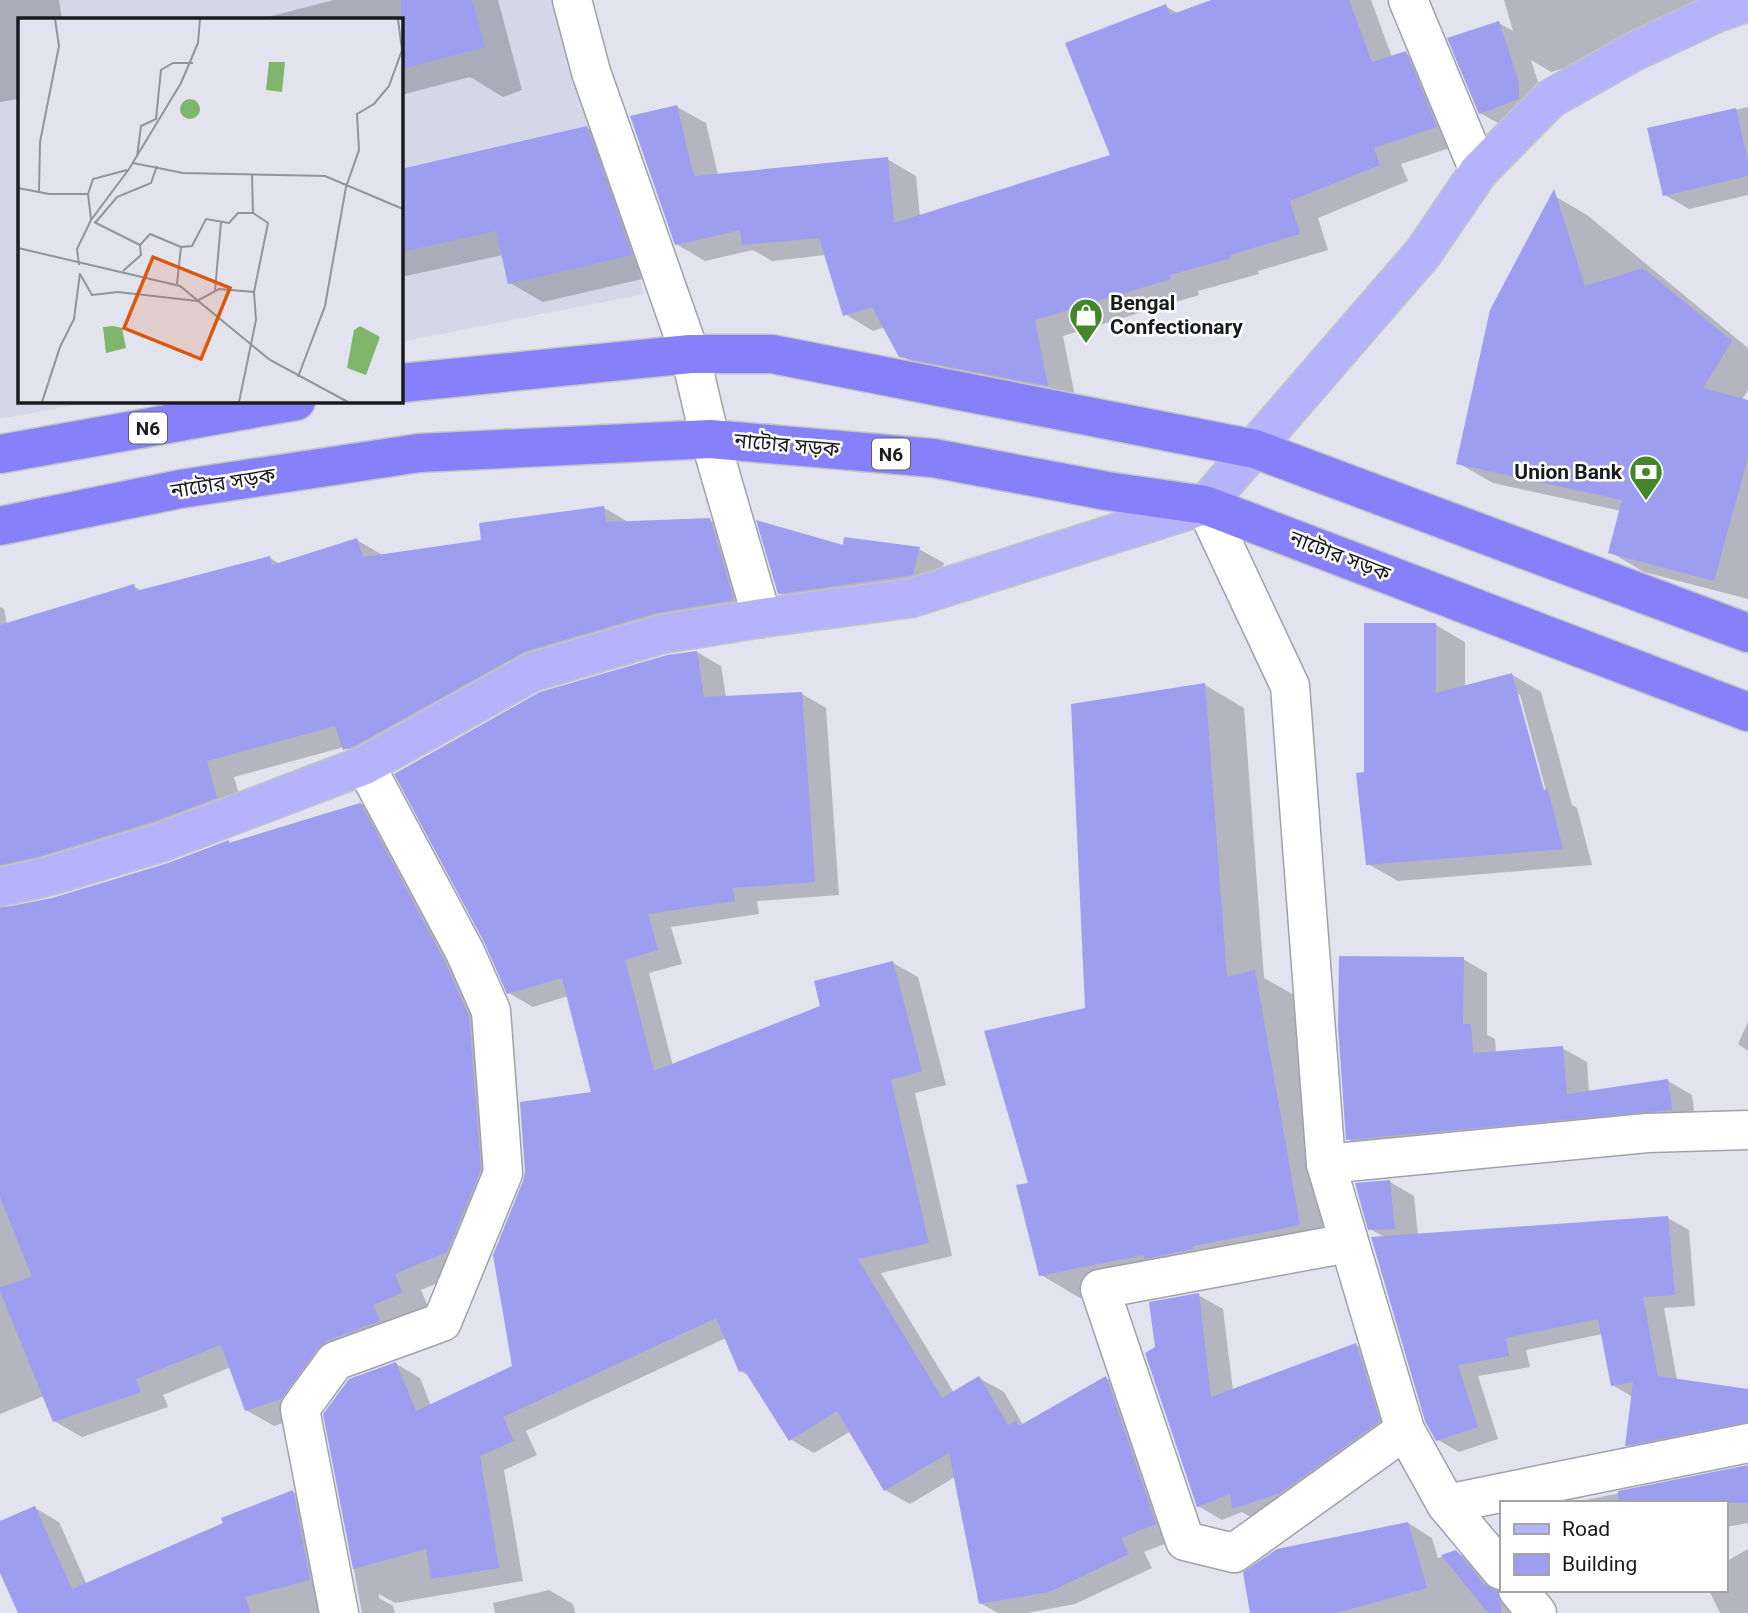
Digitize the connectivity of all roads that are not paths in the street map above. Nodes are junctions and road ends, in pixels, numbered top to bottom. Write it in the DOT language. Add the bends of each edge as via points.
graph roads {
  1 [pos="572,0"];
  2 [pos="1408,0"];
  3 [pos="1748,2"];
  4 [pos="1479,171"];
  5 [pos="690,354"];
  6 [pos="402,383"];
  7 [pos="290,402"];
  8 [pos="710,439"];
  9 [pos="1255,449"];
  10 [pos="0,454"];
  11 [pos="1205,505"];
  12 [pos="0,526"];
  13 [pos="762,618"];
  14 [pos="1748,633"];
  15 [pos="1748,712"];
  16 [pos="365,765"];
  17 [pos="0,887"];
  18 [pos="1748,1130"];
  19 [pos="1326,1164"];
  20 [pos="1348,1243"];
  21 [pos="1405,1430"];
  22 [pos="1748,1443"];
  23 [pos="1446,1504"];
  24 [pos="1500,1569"];
  25 [pos="1520,1592"];
  26 [pos="339,1613"];
  27 [pos="1537,1613"];
  1 -- 5 [label="street" via="591,72"];
  2 -- 4 [label="street"];
  3 -- 4 [label="main road" via="1633,52 1550,99"];
  4 -- 9 [label="main road" via="1423,253"];
  5 -- 6 [label="highway"];
  5 -- 8 [label="street"];
  5 -- 9 [label="highway" via="772,354"];
  7 -- 10 [label="highway, N6"];
  8 -- 11 [label="highway, নাটোর সড়ক / N6" via="933,458"];
  8 -- 12 [label="highway, নাটোর সড়ক / N6" via="419,453 180,489"];
  8 -- 13 [label="street"];
  9 -- 11 [label="main road"];
  9 -- 14 [label="highway"];
  11 -- 13 [label="main road" via="911,598"];
  11 -- 15 [label="highway, নাটোর সড়ক / N6"];
  11 -- 19 [label="street" via="1290,686"];
  13 -- 16 [label="main road" via="662,634 532,672"];
  16 -- 17 [label="main road" via="162,842"];
  16 -- 26 [label="street" via="465,952 491,1011 502,1172 442,1322 335,1361 300,1409"];
  18 -- 19 [label="street" via="1647,1133"];
  19 -- 20 [label="street"];
  20 -- 21 [label="street"];
  20 -- 21 [label="street" via="1100,1289 1185,1541 1234,1553"];
  21 -- 23 [label="street"];
  22 -- 23 [label="street"];
  23 -- 24 [label="street"];
  25 -- 27 [label="street"];
}
